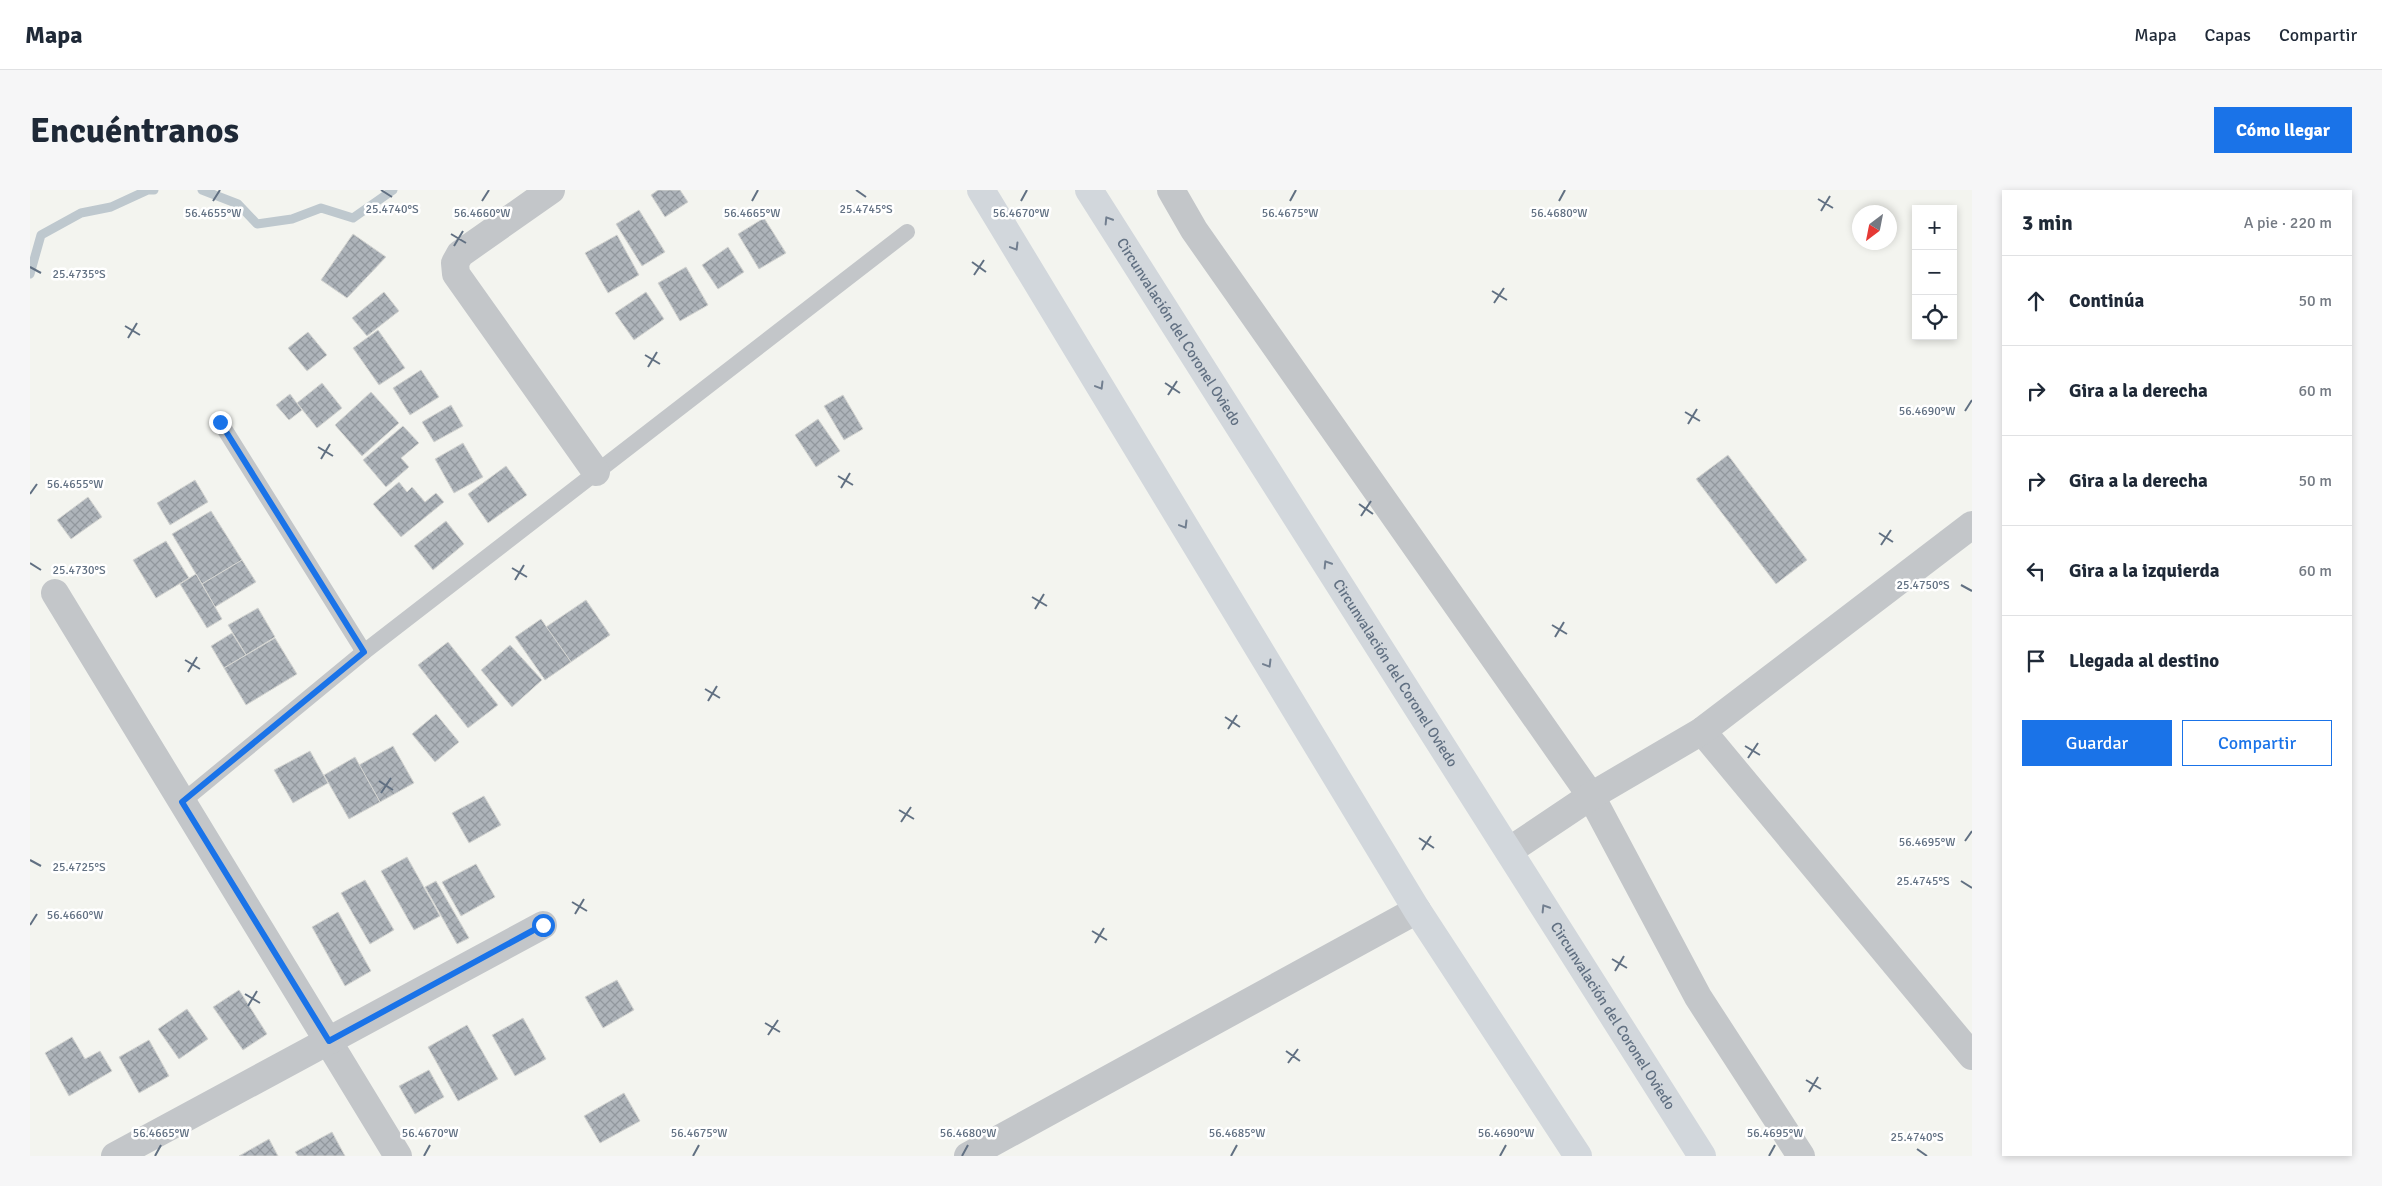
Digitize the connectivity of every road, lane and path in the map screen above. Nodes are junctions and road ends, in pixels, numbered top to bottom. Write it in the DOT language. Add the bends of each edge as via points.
graph roads {
  1 [pos="551,190"];
  2 [pos="981,190"];
  3 [pos="1089,190"];
  4 [pos="1171,190"];
  5 [pos="907,232"];
  6 [pos="220,422"];
  7 [pos="596,472"];
  8 [pos="1972,525"];
  9 [pos="55,593"];
  10 [pos="364,652"];
  11 [pos="1702,731"];
  12 [pos="1591,796"];
  13 [pos="182,802"];
  14 [pos="1509,850"];
  15 [pos="1417,910"];
  16 [pos="543,925"];
  17 [pos="329,1041"];
  18 [pos="1972,1056"];
  19 [pos="115,1156"];
  20 [pos="398,1156"];
  21 [pos="968,1156"];
  22 [pos="1578,1156"];
  23 [pos="1702,1156"];
  24 [pos="1801,1156"];
  1 -- 7 [label="street" via="460,254 455,263 456,274"];
  2 -- 15 [label="highway, one-way"];
  14 -- 3 [label="highway, Circunvalación del Coronel Oviedo, one-way"];
  4 -- 12 [label="street" via="1199,238"];
  5 -- 7 [label="lane"];
  6 -- 10 [label="lane"];
  7 -- 10 [label="lane"];
  8 -- 11 [label="street"];
  9 -- 13 [label="street"];
  10 -- 13 [label="lane"];
  11 -- 12 [label="street"];
  11 -- 18 [label="street"];
  12 -- 14 [label="street"];
  12 -- 24 [label="street" via="1698,998"];
  13 -- 17 [label="street"];
  23 -- 14 [label="highway, Circunvalación del Coronel Oviedo, one-way"];
  15 -- 21 [label="street"];
  15 -- 22 [label="highway"];
  16 -- 17 [label="street"];
  17 -- 19 [label="street"];
  17 -- 20 [label="street"];
}
